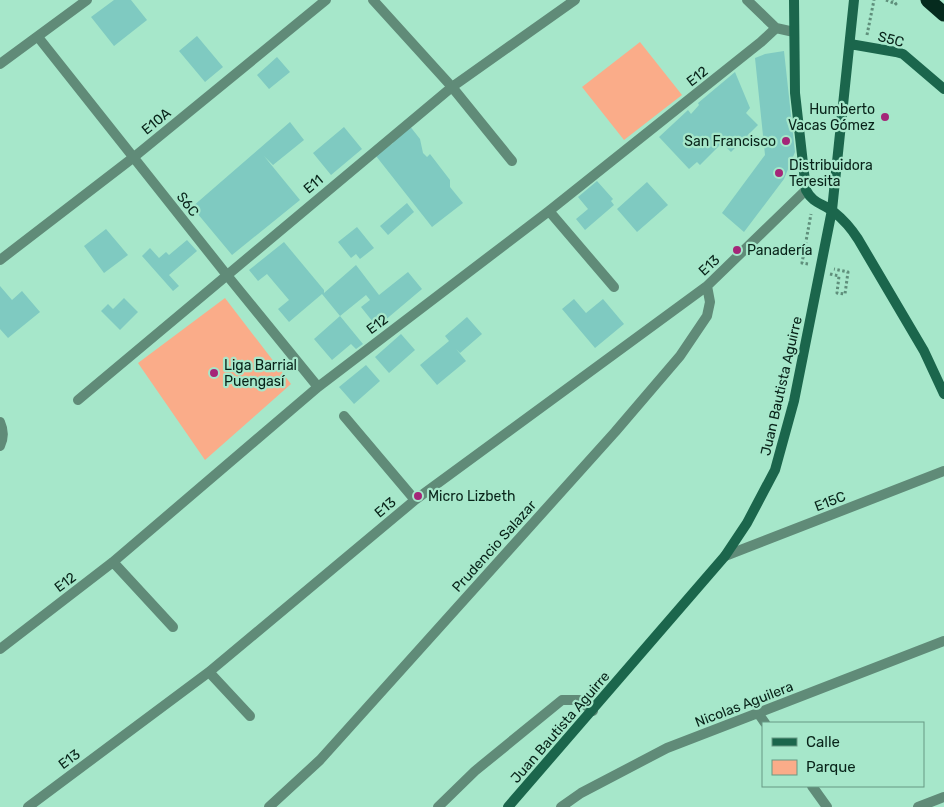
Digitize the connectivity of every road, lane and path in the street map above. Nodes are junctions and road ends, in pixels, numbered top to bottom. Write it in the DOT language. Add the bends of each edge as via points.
graph roads {
  1 [pos="86,0"];
  2 [pos="326,0"];
  3 [pos="373,0"];
  4 [pos="575,0"];
  5 [pos="747,0"];
  6 [pos="794,0"];
  7 [pos="854,0"];
  8 [pos="874,0"];
  9 [pos="886,0"];
  10 [pos="893,0"];
  11 [pos="928,0"];
  12 [pos="944,14"];
  13 [pos="776,28"];
  14 [pos="794,32"];
  15 [pos="38,37"];
  16 [pos="850,44"];
  17 [pos="864,46"];
  18 [pos="0,64"];
  19 [pos="452,87"];
  20 [pos="944,89"];
  21 [pos="134,157"];
  22 [pos="512,160"];
  23 [pos="806,190"];
  24 [pos="813,201"];
  25 [pos="832,210"];
  26 [pos="549,211"];
  27 [pos="0,260"];
  28 [pos="802,263"];
  29 [pos="848,272"];
  30 [pos="226,274"];
  31 [pos="839,276"];
  32 [pos="707,286"];
  33 [pos="614,287"];
  34 [pos="318,387"];
  35 [pos="944,394"];
  36 [pos="78,400"];
  37 [pos="344,416"];
  38 [pos="0,422"];
  39 [pos="0,446"];
  40 [pos="944,471"];
  41 [pos="415,500"];
  42 [pos="725,556"];
  43 [pos="113,562"];
  44 [pos="173,627"];
  45 [pos="944,641"];
  46 [pos="0,649"];
  47 [pos="209,672"];
  48 [pos="593,711"];
  49 [pos="758,713"];
  50 [pos="250,716"];
  51 [pos="764,722"];
  52 [pos="813,787"];
  53 [pos="944,797"];
  54 [pos="271,806"];
  55 [pos="28,807"];
  56 [pos="438,807"];
  57 [pos="508,807"];
  58 [pos="561,807"];
  59 [pos="827,807"];
  60 [pos="918,807"];
  1 -- 15 [label="street"];
  2 -- 21 [label="street, E10A"];
  3 -- 19 [label="street"];
  4 -- 19 [label="street, E11"];
  5 -- 13 [label="street"];
  6 -- 14 [label="main road"];
  7 -- 16 [label="main road, Juan Bautista Aguirre"];
  8 -- 17 [label="path"];
  9 -- 10 [label="path" via="896,4"];
  11 -- 12 [label="highway"];
  13 -- 14 [label="street"];
  13 -- 26 [label="street, E12"];
  14 -- 23 [label="main road" via="795,93"];
  15 -- 18 [label="street"];
  15 -- 21 [label="street, S6C"];
  16 -- 17 [label="main road, S5C"];
  16 -- 25 [label="main road, Juan Bautista Aguirre"];
  17 -- 20 [label="main road, S5C" via="903,54"];
  19 -- 22 [label="street"];
  19 -- 30 [label="street, E11"];
  21 -- 27 [label="street, E10A"];
  21 -- 30 [label="street, S6C"];
  23 -- 24 [label="main road"];
  23 -- 32 [label="street, E13"];
  24 -- 25 [label="main road"];
  24 -- 28 [label="path"];
  25 -- 35 [label="main road" via="846,222 876,268 924,351"];
  25 -- 42 [label="main road, Juan Bautista Aguirre" via="794,401 776,470"];
  26 -- 33 [label="street"];
  26 -- 34 [label="street, E12"];
  29 -- 31 [label="path" via="846,294 837,293"];
  30 -- 34 [label="street, S6C"];
  30 -- 36 [label="street, E11"];
  32 -- 41 [label="street, E13"];
  32 -- 54 [label="street, Prudencio Salazar" via="710,302 707,316 680,356 326,753"];
  34 -- 43 [label="street, E12"];
  37 -- 41 [label="street"];
  38 -- 39 [label="street" via="3,431"];
  40 -- 42 [label="street, E15C"];
  41 -- 47 [label="street, E13"];
  42 -- 48 [label="main road, Juan Bautista Aguirre"];
  43 -- 44 [label="street"];
  43 -- 46 [label="street, E12"];
  45 -- 49 [label="street, Nicolas Aguilera"];
  47 -- 50 [label="street"];
  47 -- 55 [label="street, E13"];
  48 -- 56 [label="street" via="579,700 562,700 475,771"];
  48 -- 57 [label="main road, Juan Bautista Aguirre"];
  49 -- 51 [label="street"];
  49 -- 58 [label="street, Nicolas Aguilera" via="667,748 581,793"];
  52 -- 59 [label="street"];
  53 -- 60 [label="street"];
}
